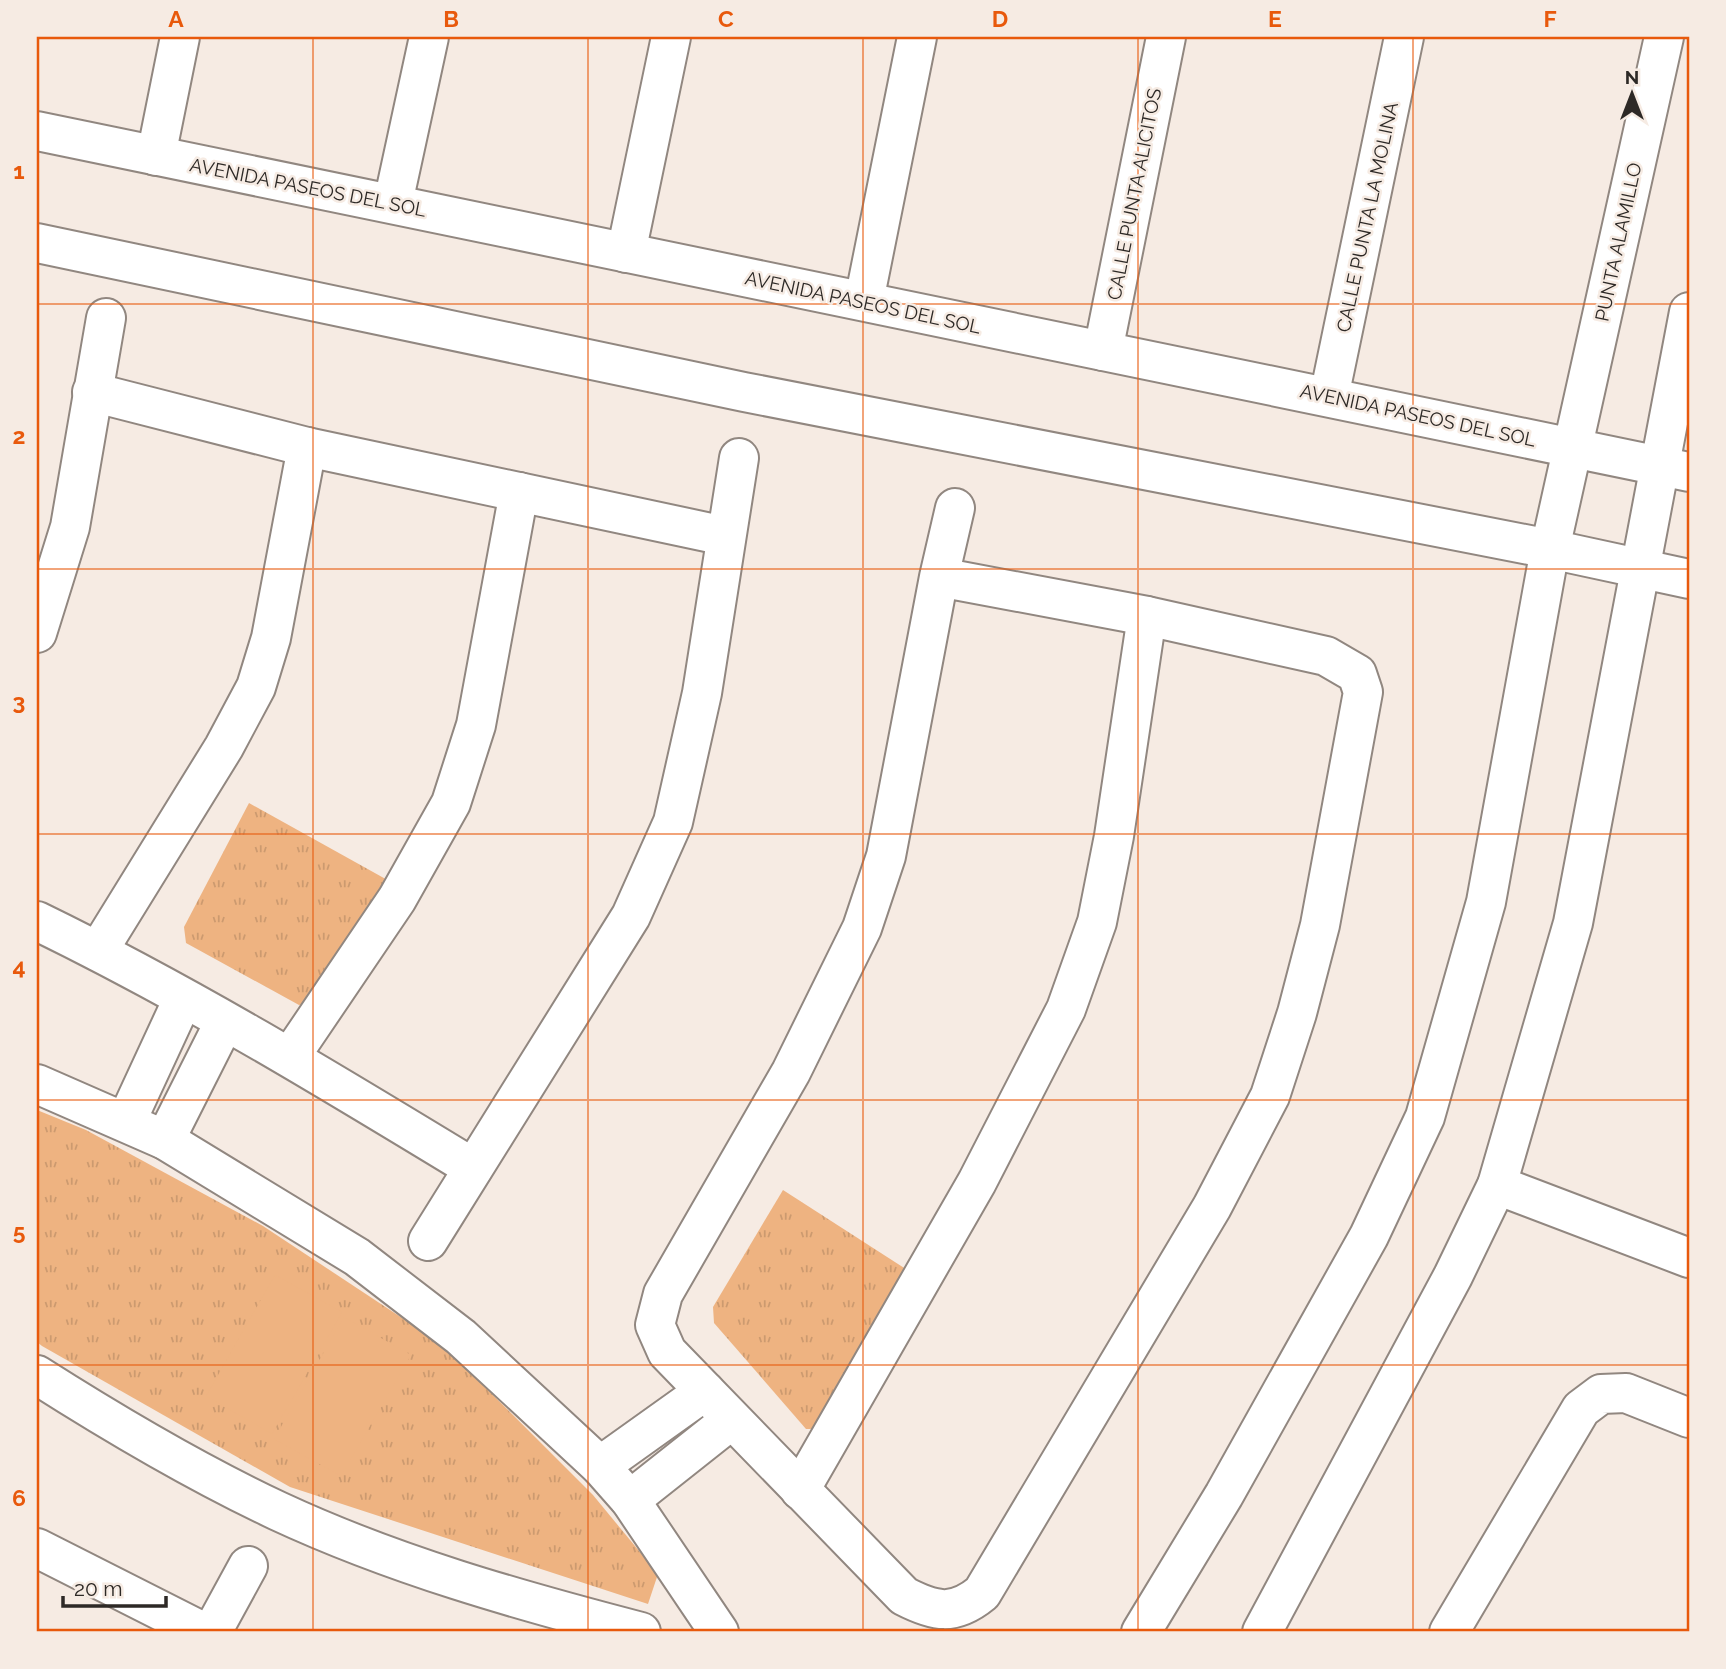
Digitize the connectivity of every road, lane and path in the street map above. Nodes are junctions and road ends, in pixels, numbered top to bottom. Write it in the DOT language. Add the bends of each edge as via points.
graph roads {
  1 [pos="180,37"];
  2 [pos="429,37"];
  3 [pos="671,37"];
  4 [pos="917,37"];
  5 [pos="1166,37"];
  6 [pos="1404,37"];
  7 [pos="1664,37"];
  8 [pos="37,131"];
  9 [pos="156,156"];
  10 [pos="393,203"];
  11 [pos="37,243"];
  12 [pos="626,253"];
  13 [pos="864,302"];
  14 [pos="1689,312"];
  15 [pos="106,318"];
  16 [pos="1103,351"];
  17 [pos="92,392"];
  18 [pos="1329,397"];
  19 [pos="307,447"];
  20 [pos="1573,447"];
  21 [pos="739,458"];
  22 [pos="1674,469"];
  23 [pos="519,492"];
  24 [pos="955,509"];
  25 [pos="725,536"];
  26 [pos="1550,549"];
  27 [pos="1640,568"];
  28 [pos="939,577"];
  29 [pos="1689,579"];
  30 [pos="1147,616"];
  31 [pos="37,633"];
  32 [pos="37,921"];
  33 [pos="98,951"];
  34 [pos="183,999"];
  35 [pos="224,1023"];
  36 [pos="290,1057"];
  37 [pos="37,1084"];
  38 [pos="126,1122"];
  39 [pos="165,1140"];
  40 [pos="473,1168"];
  41 [pos="1497,1185"];
  42 [pos="428,1241"];
  43 [pos="1689,1258"];
  44 [pos="37,1375"];
  45 [pos="705,1391"];
  46 [pos="1689,1418"];
  47 [pos="731,1420"];
  48 [pos="600,1466"];
  49 [pos="800,1490"];
  50 [pos="630,1500"];
  51 [pos="37,1548"];
  52 [pos="248,1566"];
  53 [pos="541,1619"];
  54 [pos="617,1629"];
  55 [pos="203,1632"];
  56 [pos="212,1632"];
  57 [pos="719,1632"];
  58 [pos="1141,1632"];
  59 [pos="1262,1632"];
  60 [pos="1449,1632"];
  1 -- 9 [label="street"];
  2 -- 10 [label="street"];
  3 -- 12 [label="street"];
  4 -- 13 [label="street"];
  5 -- 16 [label="street, CALLE PUNTA ALICITOS"];
  6 -- 18 [label="street, CALLE PUNTA LA MOLINA"];
  7 -- 20 [label="street, PUNTA ALAMILLO"];
  8 -- 9 [label="street, AVENIDA PASEOS DEL SOL"];
  9 -- 10 [label="street, AVENIDA PASEOS DEL SOL"];
  10 -- 12 [label="street, AVENIDA PASEOS DEL SOL"];
  11 -- 26 [label="street" via="744,392"];
  12 -- 13 [label="street, AVENIDA PASEOS DEL SOL"];
  13 -- 16 [label="street, AVENIDA PASEOS DEL SOL"];
  14 -- 22 [label="street"];
  15 -- 17 [label="street"];
  16 -- 18 [label="street, AVENIDA PASEOS DEL SOL"];
  17 -- 19 [label="street"];
  17 -- 31 [label="street" via="70,527"];
  18 -- 20 [label="street, AVENIDA PASEOS DEL SOL"];
  19 -- 23 [label="street"];
  19 -- 33 [label="street" via="271,638 256,687"];
  20 -- 22 [label="street, AVENIDA PASEOS DEL SOL"];
  20 -- 26 [label="street, PUNTA ALAMILLO"];
  21 -- 25 [label="street"];
  22 -- 27 [label="street"];
  23 -- 25 [label="street"];
  23 -- 36 [label="street" via="476,725 451,803 397,899"];
  24 -- 28 [label="street"];
  25 -- 40 [label="street" via="702,693 673,822 631,916"];
  26 -- 27 [label="street"];
  26 -- 58 [label="street, PUNTA ALAMILLO" via="1486,902 1424,1117 1369,1236 1224,1495"];
  27 -- 29 [label="street"];
  27 -- 41 [label="street" via="1573,923"];
  28 -- 30 [label="street"];
  28 -- 45 [label="street" via="886,856 862,928 791,1072 657,1308 655,1325 667,1352"];
  30 -- 49 [label="street" via="1097,922 1066,1009 977,1182"];
  30 -- 49 [label="street" via="1326,656 1357,674 1363,692 1320,925 1270,1096 1212,1207 982,1593 965,1607 946,1609 925,1607 904,1596"];
  32 -- 33 [label="street"];
  33 -- 34 [label="street"];
  34 -- 35 [label="street"];
  34 -- 38 [label="street"];
  35 -- 36 [label="street"];
  35 -- 39 [label="street"];
  36 -- 40 [label="street"];
  37 -- 38 [label="street"];
  38 -- 39 [label="street"];
  39 -- 48 [label="street" via="357,1257 461,1337"];
  40 -- 42 [label="street"];
  41 -- 43 [label="street"];
  41 -- 59 [label="street"];
  44 -- 53 [label="street" via="109,1421 278,1511"];
  45 -- 47 [label="street"];
  45 -- 48 [label="street"];
  46 -- 60 [label="street" via="1626,1393 1601,1394 1581,1409"];
  47 -- 49 [label="street"];
  47 -- 50 [label="street"];
  48 -- 50 [label="street"];
  50 -- 57 [label="street"];
  51 -- 55 [label="street"];
  52 -- 56 [label="street"];
  53 -- 54 [label="street"];
}
